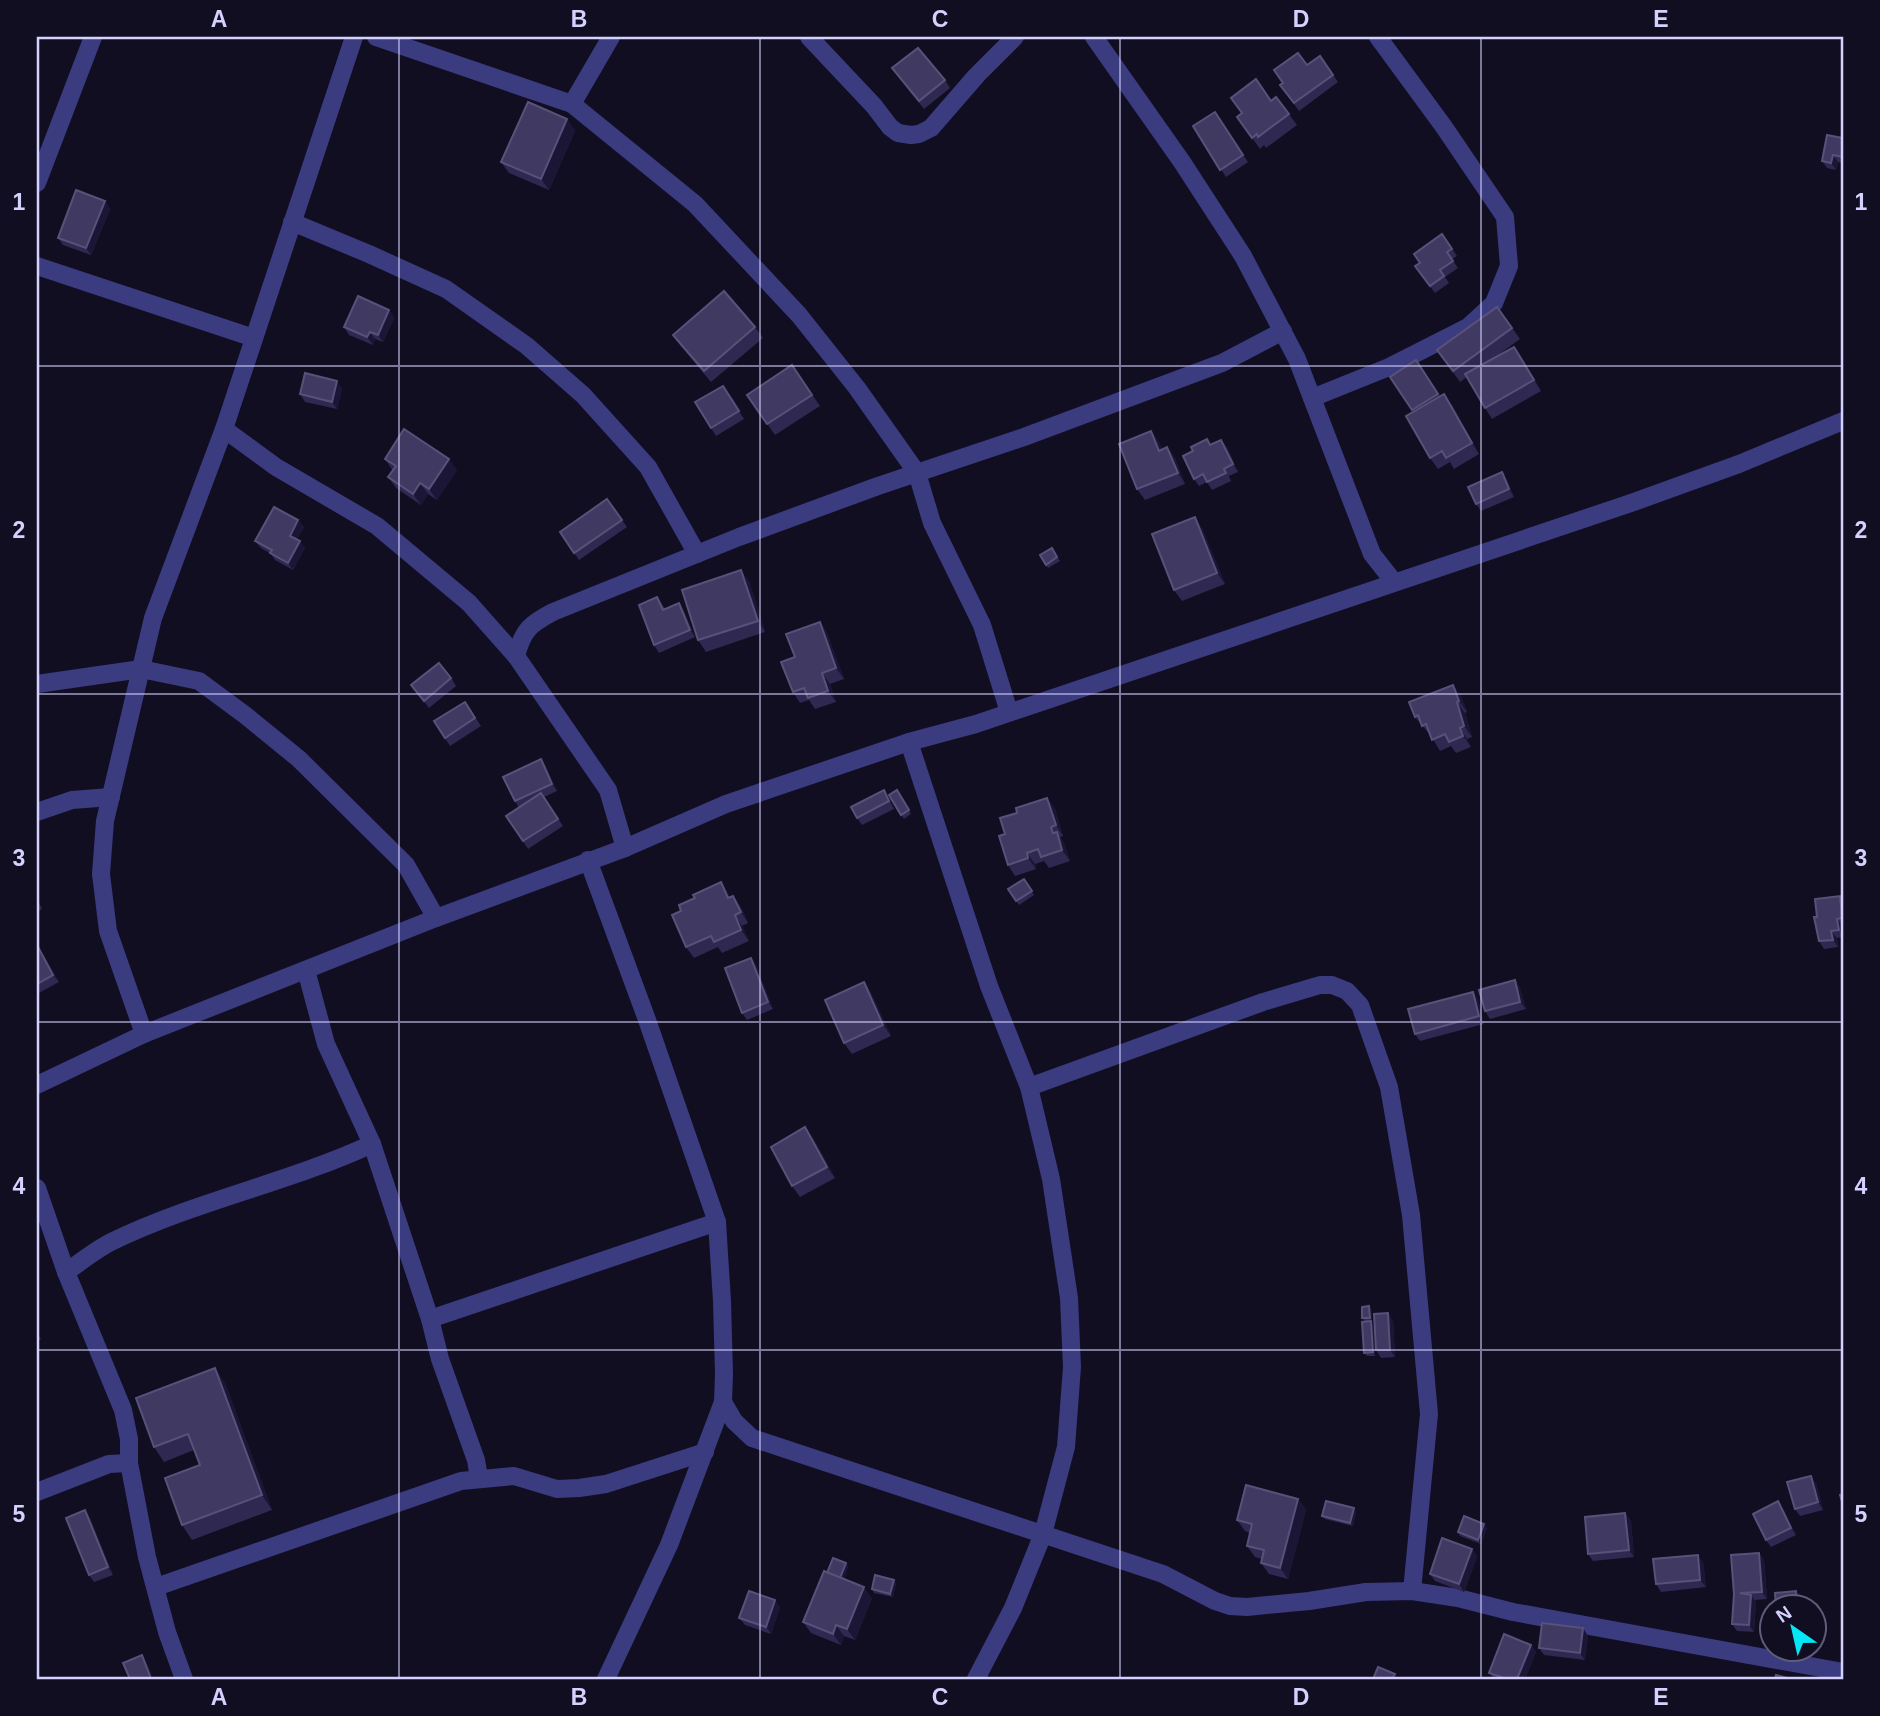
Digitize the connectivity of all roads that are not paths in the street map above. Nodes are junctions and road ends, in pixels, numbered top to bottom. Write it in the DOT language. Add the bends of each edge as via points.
graph roads {
  1 [pos="93,37"];
  2 [pos="354,37"];
  3 [pos="376,37"];
  4 [pos="611,37"];
  5 [pos="809,37"];
  6 [pos="1015,37"];
  7 [pos="1094,37"];
  8 [pos="1378,37"];
  9 [pos="572,104"];
  10 [pos="37,183"];
  11 [pos="292,222"];
  12 [pos="37,266"];
  13 [pos="1283,331"];
  14 [pos="254,338"];
  15 [pos="1312,398"];
  16 [pos="1843,421"];
  17 [pos="224,429"];
  18 [pos="917,473"];
  19 [pos="697,554"];
  20 [pos="1394,582"];
  21 [pos="516,656"];
  22 [pos="141,669"];
  23 [pos="37,684"];
  24 [pos="1009,712"];
  25 [pos="909,742"];
  26 [pos="111,797"];
  27 [pos="37,812"];
  28 [pos="625,848"];
  29 [pos="588,860"];
  30 [pos="436,918"];
  31 [pos="306,970"];
  32 [pos="144,1034"];
  33 [pos="37,1085"];
  34 [pos="1029,1087"];
  35 [pos="372,1144"];
  36 [pos="37,1188"];
  37 [pos="717,1222"];
  38 [pos="66,1272"];
  39 [pos="430,1319"];
  40 [pos="723,1402"];
  41 [pos="705,1452"];
  42 [pos="129,1463"];
  43 [pos="478,1478"];
  44 [pos="37,1492"];
  45 [pos="1043,1534"];
  46 [pos="156,1587"];
  47 [pos="1412,1591"];
  48 [pos="1843,1672"];
  49 [pos="184,1679"];
  50 [pos="606,1679"];
  51 [pos="976,1679"];
  1 -- 10 [label="street"];
  2 -- 11 [label="street"];
  3 -- 9 [label="street"];
  4 -- 9 [label="street"];
  5 -- 6 [label="street" via="890,127 911,135 931,128"];
  7 -- 13 [label="street" via="1243,256"];
  8 -- 15 [label="street" via="1504,217 1509,266 1494,303 1468,327 1389,367"];
  9 -- 18 [label="street" via="695,204 799,315"];
  11 -- 14 [label="street"];
  11 -- 19 [label="street" via="446,289 527,346 583,396 648,467"];
  12 -- 14 [label="street"];
  13 -- 15 [label="street"];
  13 -- 18 [label="street" via="1222,363"];
  14 -- 17 [label="street"];
  15 -- 20 [label="street" via="1372,554"];
  16 -- 20 [label="street" via="1643,499"];
  17 -- 21 [label="street" via="276,467 377,526 469,603"];
  17 -- 22 [label="street" via="153,618"];
  18 -- 19 [label="street"];
  18 -- 24 [label="street" via="932,523 982,625"];
  19 -- 21 [label="street" via="532,622"];
  20 -- 24 [label="street"];
  21 -- 28 [label="street" via="608,790"];
  22 -- 23 [label="street"];
  22 -- 26 [label="street"];
  22 -- 30 [label="street" via="199,681 299,759 407,865"];
  24 -- 25 [label="street"];
  25 -- 28 [label="street" via="726,804"];
  25 -- 34 [label="street" via="989,986"];
  26 -- 27 [label="street" via="72,800"];
  26 -- 32 [label="street" via="101,874 108,931"];
  28 -- 29 [label="street"];
  29 -- 30 [label="street"];
  29 -- 37 [label="street"];
  30 -- 31 [label="street"];
  31 -- 32 [label="street"];
  31 -- 35 [label="street" via="326,1044"];
  32 -- 33 [label="street"];
  34 -- 45 [label="street" via="1051,1179 1069,1298 1072,1367 1066,1447"];
  34 -- 47 [label="street" via="1320,985 1347,991 1360,1005 1389,1087 1411,1215 1429,1414"];
  35 -- 38 [label="street" via="152,1224 108,1243"];
  35 -- 39 [label="street"];
  36 -- 38 [label="street"];
  37 -- 39 [label="street"];
  37 -- 40 [label="street"];
  38 -- 42 [label="street" via="123,1410"];
  39 -- 43 [label="street"];
  40 -- 41 [label="street"];
  40 -- 45 [label="street" via="752,1438"];
  41 -- 43 [label="street" via="606,1484 579,1488 556,1489 514,1476"];
  41 -- 50 [label="street" via="669,1545"];
  42 -- 44 [label="street" via="109,1464"];
  42 -- 46 [label="street"];
  43 -- 46 [label="street" via="437,1488"];
  45 -- 47 [label="street" via="1163,1574 1230,1606"];
  45 -- 51 [label="street" via="1013,1608"];
  46 -- 49 [label="street"];
  47 -- 48 [label="street"];
}
